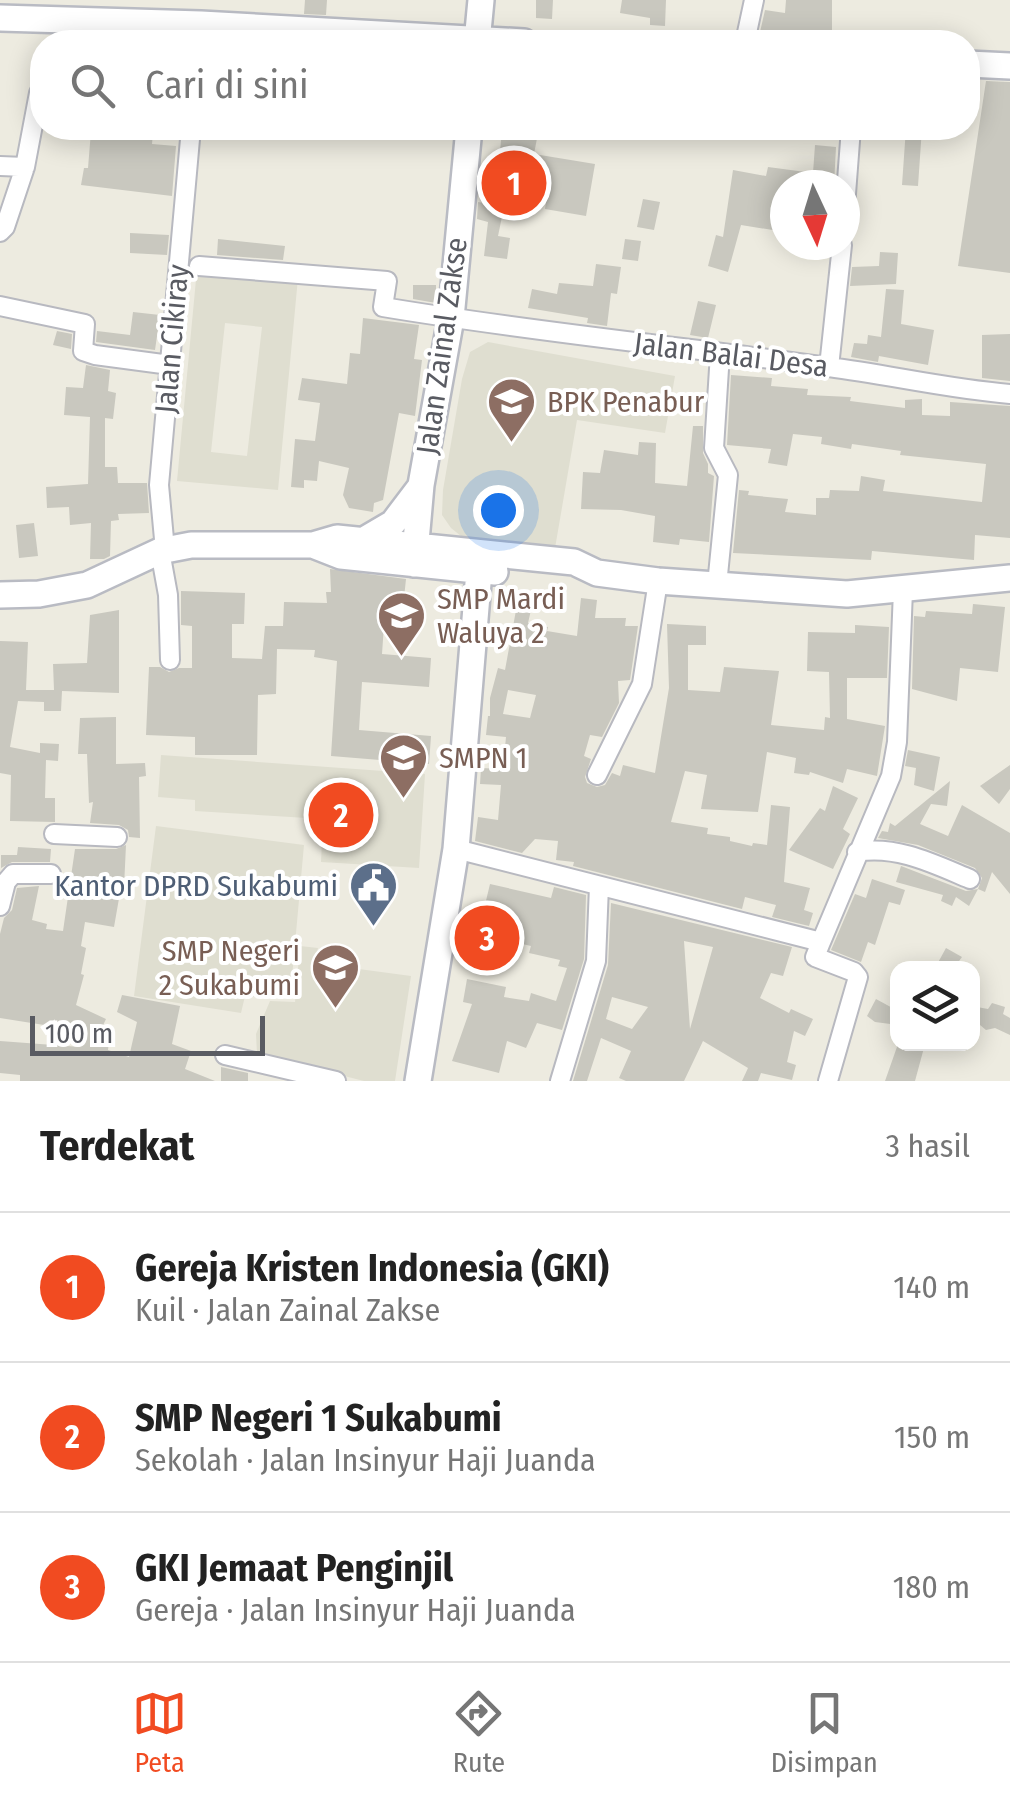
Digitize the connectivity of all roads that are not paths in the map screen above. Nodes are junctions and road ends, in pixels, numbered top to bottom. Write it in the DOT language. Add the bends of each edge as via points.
graph roads {
  1 [pos="482,0"];
  2 [pos="754,0"];
  3 [pos="72,10"];
  4 [pos="0,18"];
  5 [pos="183,30"];
  6 [pos="478,30"];
  7 [pos="748,30"];
  8 [pos="980,65"];
  9 [pos="1010,66"];
  10 [pos="30,137"];
  11 [pos="191,140"];
  12 [pos="468,140"];
  13 [pos="851,140"];
  14 [pos="0,166"];
  15 [pos="24,167"];
  16 [pos="848,170"];
  17 [pos="0,232"];
  18 [pos="840,260"];
  19 [pos="199,266"];
  20 [pos="0,306"];
  21 [pos="451,318"];
  22 [pos="720,354"];
  23 [pos="170,365"];
  24 [pos="829,366"];
  25 [pos="1010,394"];
  26 [pos="421,485"];
  27 [pos="364,540"];
  28 [pos="313,545"];
  29 [pos="162,550"];
  30 [pos="415,555"];
  31 [pos="476,562"];
  32 [pos="1010,578"];
  33 [pos="658,581"];
  34 [pos="718,585"];
  35 [pos="902,590"];
  36 [pos="0,595"];
  37 [pos="170,660"];
  38 [pos="597,775"];
  39 [pos="54,834"];
  40 [pos="117,837"];
  41 [pos="456,850"];
  42 [pos="857,852"];
  43 [pos="50,874"];
  44 [pos="970,879"];
  45 [pos="599,886"];
  46 [pos="0,906"];
  47 [pos="821,942"];
  48 [pos="225,1055"];
  49 [pos="336,1081"];
  50 [pos="418,1081"];
  51 [pos="560,1081"];
  52 [pos="828,1081"];
  1 -- 6 [label="main road"];
  2 -- 7 [label="street"];
  3 -- 4 [label="main road"];
  3 -- 5 [label="main road"];
  8 -- 9 [label="main road"];
  10 -- 15 [label="street"];
  11 -- 23 [label="street, Jalan Cikiray"];
  12 -- 21 [label="main road, Jalan Zainal Zakse"];
  13 -- 16 [label="street"];
  14 -- 15 [label="street"];
  15 -- 17 [label="street"];
  18 -- 24 [label="street"];
  19 -- 21 [label="street, Jalan Balai Desa" via="387,281 384,307"];
  20 -- 23 [label="street" via="85,324 83,351 94,355"];
  21 -- 22 [label="street, Jalan Balai Desa"];
  21 -- 26 [label="main road, Jalan Zainal Zakse"];
  22 -- 24 [label="street, Jalan Balai Desa"];
  22 -- 34 [label="street" via="714,448 728,475"];
  23 -- 29 [label="street, Jalan Cikiray" via="159,485"];
  24 -- 25 [label="street, Jalan Balai Desa"];
  26 -- 27 [label="main road" via="393,523"];
  26 -- 30 [label="main road, Jalan Zainal Zakse"];
  26 -- 31 [label="main road" via="439,528"];
  27 -- 28 [label="main road"];
  27 -- 30 [label="main road"];
  28 -- 29 [label="main road"];
  28 -- 30 [label="main road" via="341,556"];
  29 -- 36 [label="main road" via="87,586"];
  29 -- 37 [label="street, Jalan Cikiray"];
  30 -- 31 [label="main road"];
  31 -- 33 [label="main road"];
  31 -- 41 [label="main road"];
  32 -- 35 [label="main road"];
  33 -- 34 [label="main road"];
  33 -- 38 [label="street" via="642,684"];
  34 -- 35 [label="main road" via="828,593"];
  35 -- 42 [label="street" via="894,760"];
  39 -- 40 [label="street"];
  41 -- 45 [label="street"];
  41 -- 50 [label="main road"];
  42 -- 44 [label="street" via="877,849 922,859"];
  42 -- 47 [label="street"];
  43 -- 46 [label="street" via="9,877"];
  45 -- 47 [label="street"];
  45 -- 51 [label="street" via="596,961"];
  47 -- 52 [label="street" via="815,957 858,977"];
  48 -- 49 [label="street"];
}
